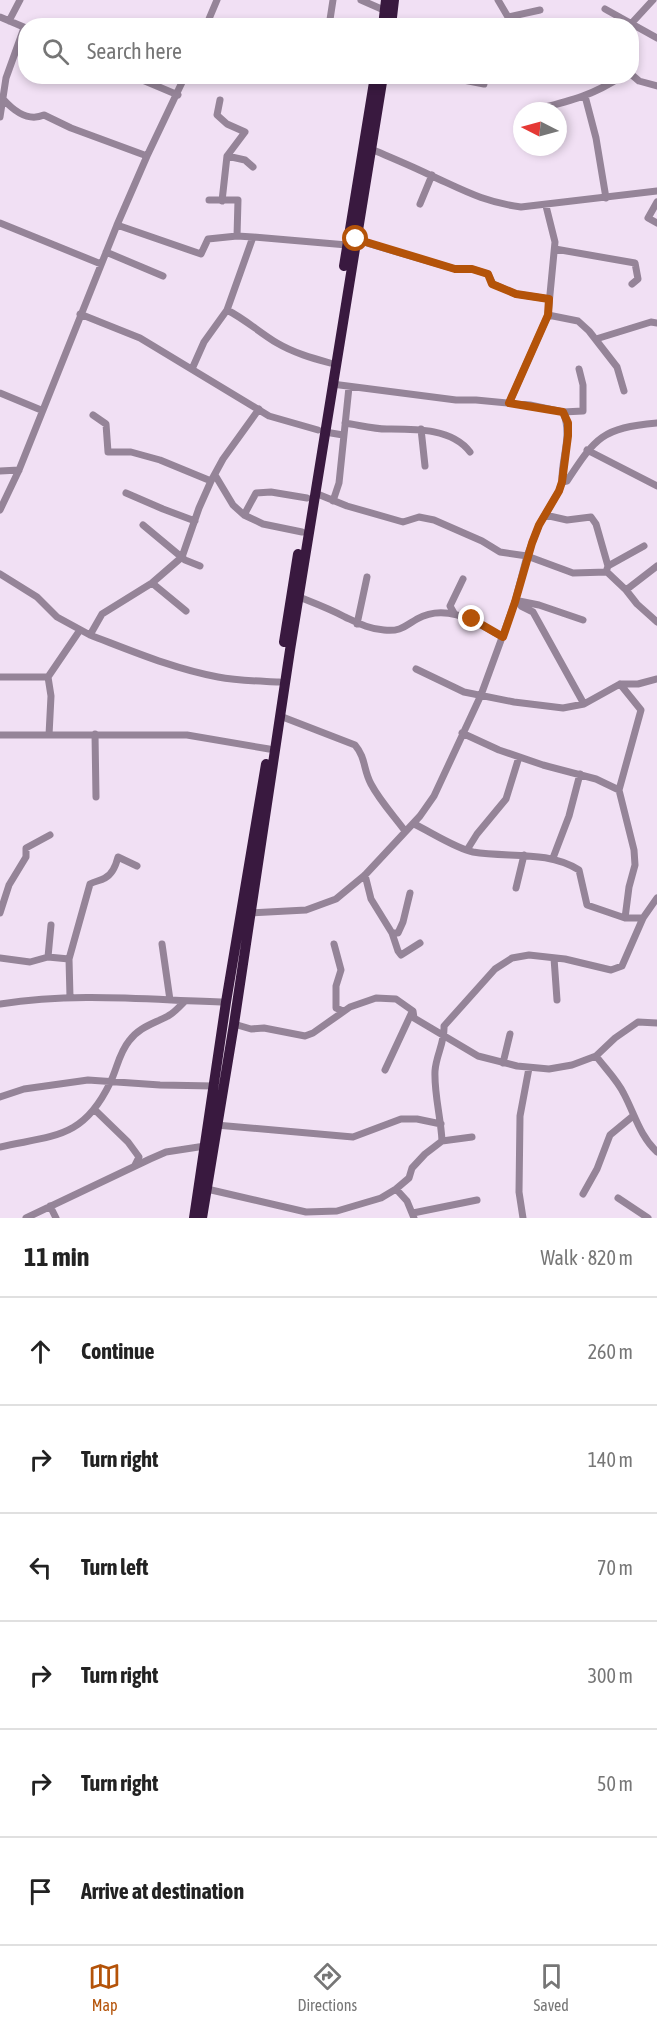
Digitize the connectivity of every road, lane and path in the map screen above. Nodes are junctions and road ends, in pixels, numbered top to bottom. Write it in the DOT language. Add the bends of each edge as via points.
graph roads {
  1 [pos="20,0"];
  2 [pos="217,0"];
  3 [pos="333,0"];
  4 [pos="361,0"];
  5 [pos="394,0"];
  6 [pos="498,0"];
  7 [pos="643,0"];
  8 [pos="653,0"];
  9 [pos="386,5"];
  10 [pos="605,9"];
  11 [pos="540,10"];
  12 [pos="642,12"];
  13 [pos="0,17"];
  14 [pos="209,18"];
  15 [pos="330,18"];
  16 [pos="392,18"];
  17 [pos="620,18"];
  18 [pos="636,18"];
  19 [pos="9,21"];
  20 [pos="18,25"];
  21 [pos="639,29"];
  22 [pos="657,38"];
  23 [pos="18,46"];
  24 [pos="639,81"];
  25 [pos="152,84"];
  26 [pos="182,84"];
  27 [pos="375,84"];
  28 [pos="381,84"];
  29 [pos="610,84"];
  30 [pos="657,86"];
  31 [pos="178,95"];
  32 [pos="585,96"];
  33 [pos="4,100"];
  34 [pos="220,100"];
  35 [pos="563,102"];
  36 [pos="375,104"];
  37 [pos="0,117"];
  38 [pos="371,149"];
  39 [pos="147,156"];
  40 [pos="227,156"];
  41 [pos="253,167"];
  42 [pos="432,175"];
  43 [pos="657,191"];
  44 [pos="606,198"];
  45 [pos="209,200"];
  46 [pos="222,201"];
  47 [pos="657,202"];
  48 [pos="420,204"];
  49 [pos="546,206"];
  50 [pos="0,223"];
  51 [pos="657,223"];
  52 [pos="117,225"];
  53 [pos="237,236"];
  54 [pos="254,237"];
  55 [pos="352,242"];
  56 [pos="555,249"];
  57 [pos="106,252"];
  58 [pos="101,264"];
  59 [pos="163,276"];
  60 [pos="632,284"];
  61 [pos="549,299"];
  62 [pos="227,310"];
  63 [pos="80,314"];
  64 [pos="548,315"];
  65 [pos="657,323"];
  66 [pos="596,339"];
  67 [pos="330,363"];
  68 [pos="192,369"];
  69 [pos="579,369"];
  70 [pos="332,384"];
  71 [pos="349,387"];
  72 [pos="624,391"];
  73 [pos="0,393"];
  74 [pos="509,403"];
  75 [pos="259,409"];
  76 [pos="42,410"];
  77 [pos="563,412"];
  78 [pos="93,415"];
  79 [pos="345,423"];
  80 [pos="657,423"];
  81 [pos="421,429"];
  82 [pos="322,431"];
  83 [pos="344,435"];
  84 [pos="587,450"];
  85 [pos="471,452"];
  86 [pos="424,466"];
  87 [pos="19,470"];
  88 [pos="0,471"];
  89 [pos="213,478"];
  90 [pos="562,482"];
  91 [pos="657,486"];
  92 [pos="126,493"];
  93 [pos="311,496"];
  94 [pos="333,501"];
  95 [pos="0,510"];
  96 [pos="244,515"];
  97 [pos="545,515"];
  98 [pos="195,521"];
  99 [pos="144,525"];
  100 [pos="302,532"];
  101 [pos="644,546"];
  102 [pos="527,556"];
  103 [pos="182,557"];
  104 [pos="200,566"];
  105 [pos="657,566"];
  106 [pos="607,569"];
  107 [pos="0,574"];
  108 [pos="367,577"];
  109 [pos="463,579"];
  110 [pos="152,583"];
  111 [pos="626,590"];
  112 [pos="299,597"];
  113 [pos="517,601"];
  114 [pos="186,611"];
  115 [pos="454,613"];
  116 [pos="583,620"];
  117 [pos="657,622"];
  118 [pos="357,624"];
  119 [pos="80,630"];
  120 [pos="90,635"];
  121 [pos="503,637"];
  122 [pos="416,669"];
  123 [pos="0,677"];
  124 [pos="48,677"];
  125 [pos="656,681"];
  126 [pos="279,682"];
  127 [pos="620,684"];
  128 [pos="480,695"];
  129 [pos="584,704"];
  130 [pos="280,716"];
  131 [pos="462,733"];
  132 [pos="95,734"];
  133 [pos="0,735"];
  134 [pos="49,735"];
  135 [pos="269,749"];
  136 [pos="519,757"];
  137 [pos="580,774"];
  138 [pos="619,790"];
  139 [pos="96,797"];
  140 [pos="414,824"];
  141 [pos="405,831"];
  142 [pos="50,835"];
  143 [pos="467,850"];
  144 [pos="524,855"];
  145 [pos="553,858"];
  146 [pos="137,866"];
  147 [pos="365,875"];
  148 [pos="3,888"];
  149 [pos="516,888"];
  150 [pos="410,893"];
  151 [pos="657,898"];
  152 [pos="0,913"];
  153 [pos="250,913"];
  154 [pos="625,918"];
  155 [pos="643,918"];
  156 [pos="51,925"];
  157 [pos="392,933"];
  158 [pos="420,943"];
  159 [pos="162,944"];
  160 [pos="334,944"];
  161 [pos="48,957"];
  162 [pos="0,958"];
  163 [pos="554,958"];
  164 [pos="69,959"];
  165 [pos="70,997"];
  166 [pos="170,1000"];
  167 [pos="557,1000"];
  168 [pos="185,1001"];
  169 [pos="226,1002"];
  170 [pos="0,1004"];
  171 [pos="343,1011"];
  172 [pos="413,1011"];
  173 [pos="657,1023"];
  174 [pos="234,1024"];
  175 [pos="510,1034"];
  176 [pos="445,1037"];
  177 [pos="596,1056"];
  178 [pos="503,1063"];
  179 [pos="529,1068"];
  180 [pos="385,1070"];
  181 [pos="110,1082"];
  182 [pos="214,1086"];
  183 [pos="0,1097"];
  184 [pos="95,1110"];
  185 [pos="633,1116"];
  186 [pos="441,1124"];
  187 [pos="216,1125"];
  188 [pos="472,1137"];
  189 [pos="442,1141"];
  190 [pos="205,1146"];
  191 [pos="0,1147"];
  192 [pos="657,1152"];
  193 [pos="135,1165"];
  194 [pos="396,1189"];
  195 [pos="207,1190"];
  196 [pos="583,1194"];
  197 [pos="618,1198"];
  198 [pos="477,1200"];
  199 [pos="50,1206"];
  200 [pos="414,1215"];
  201 [pos="26,1218"];
  202 [pos="56,1218"];
  203 [pos="194,1218"];
  204 [pos="202,1218"];
  205 [pos="523,1218"];
  206 [pos="648,1218"];
  1 -- 19 [label="street"];
  2 -- 14 [label="street"];
  3 -- 15 [label="street"];
  4 -- 9 [label="street"];
  5 -- 16 [label="highway"];
  6 -- 11 [label="street" via="508,16"];
  7 -- 12 [label="street"];
  8 -- 12 [label="street"];
  10 -- 17 [label="street"];
  12 -- 18 [label="street"];
  13 -- 19 [label="street"];
  19 -- 20 [label="street"];
  21 -- 22 [label="street"];
  23 -- 33 [label="street" via="6,78"];
  24 -- 30 [label="street"];
  25 -- 31 [label="street"];
  26 -- 31 [label="street"];
  27 -- 36 [label="highway"];
  28 -- 36 [label="highway"];
  29 -- 32 [label="street"];
  31 -- 39 [label="street"];
  32 -- 35 [label="street"];
  32 -- 44 [label="street"];
  33 -- 37 [label="street"];
  33 -- 39 [label="street" via="30,118 44,115"];
  34 -- 40 [label="street" via="217,115 221,120 246,132"];
  36 -- 38 [label="highway"];
  36 -- 55 [label="highway"];
  38 -- 42 [label="street"];
  38 -- 55 [label="highway"];
  39 -- 52 [label="street"];
  40 -- 41 [label="street" via="245,160"];
  40 -- 46 [label="street"];
  42 -- 48 [label="street"];
  42 -- 49 [label="street" via="467,194 502,204"];
  43 -- 44 [label="street"];
  44 -- 49 [label="street"];
  45 -- 46 [label="street"];
  46 -- 53 [label="street" via="238,200"];
  47 -- 51 [label="street" via="648,218"];
  49 -- 56 [label="street"];
  50 -- 58 [label="street"];
  52 -- 53 [label="street" via="201,254 208,239"];
  52 -- 57 [label="street"];
  53 -- 54 [label="street"];
  54 -- 55 [label="street"];
  54 -- 62 [label="street"];
  55 -- 61 [label="street" via="455,269 472,269 488,274 492,284 516,294"];
  55 -- 67 [label="highway"];
  55 -- 70 [label="highway"];
  56 -- 60 [label="street" via="635,263 638,279"];
  56 -- 61 [label="street"];
  57 -- 58 [label="street"];
  57 -- 59 [label="street"];
  58 -- 63 [label="street"];
  61 -- 64 [label="street"];
  62 -- 67 [label="street" via="278,344"];
  62 -- 68 [label="street" via="204,342"];
  63 -- 68 [label="street" via="140,338"];
  63 -- 76 [label="street"];
  64 -- 66 [label="street" via="578,321"];
  64 -- 74 [label="street"];
  65 -- 66 [label="street"];
  66 -- 72 [label="street" via="617,367"];
  67 -- 82 [label="highway"];
  68 -- 75 [label="street"];
  69 -- 77 [label="street" via="583,411"];
  70 -- 71 [label="street"];
  70 -- 82 [label="highway"];
  71 -- 74 [label="street"];
  71 -- 79 [label="street"];
  73 -- 76 [label="street"];
  74 -- 77 [label="street"];
  75 -- 82 [label="street"];
  75 -- 89 [label="street"];
  76 -- 87 [label="street"];
  77 -- 90 [label="street" via="568,436"];
  78 -- 89 [label="street" via="106,424 108,452 131,452"];
  79 -- 81 [label="street"];
  79 -- 83 [label="street"];
  80 -- 84 [label="street" via="612,431"];
  81 -- 85 [label="street" via="463,442"];
  81 -- 86 [label="street"];
  82 -- 83 [label="street"];
  82 -- 93 [label="highway"];
  83 -- 94 [label="street"];
  84 -- 90 [label="street" via="567,481"];
  84 -- 91 [label="street"];
  87 -- 88 [label="street"];
  87 -- 95 [label="street"];
  89 -- 96 [label="street"];
  89 -- 98 [label="street"];
  90 -- 97 [label="street"];
  92 -- 98 [label="street"];
  93 -- 94 [label="street"];
  93 -- 96 [label="street" via="256,493"];
  93 -- 100 [label="highway"];
  93 -- 112 [label="highway"];
  94 -- 102 [label="street" via="403,522 434,520 500,552"];
  96 -- 100 [label="street" via="264,524"];
  97 -- 102 [label="street"];
  97 -- 106 [label="street" via="567,520 591,517"];
  98 -- 103 [label="street"];
  99 -- 103 [label="street"];
  100 -- 126 [label="highway"];
  101 -- 106 [label="street"];
  102 -- 106 [label="street" via="573,573"];
  102 -- 113 [label="street"];
  103 -- 104 [label="street"];
  103 -- 110 [label="street"];
  105 -- 111 [label="street"];
  106 -- 111 [label="street"];
  107 -- 119 [label="street"];
  108 -- 118 [label="street"];
  109 -- 115 [label="street" via="450,606"];
  110 -- 114 [label="street"];
  110 -- 120 [label="street" via="102,614"];
  111 -- 117 [label="street"];
  112 -- 118 [label="street"];
  112 -- 130 [label="highway"];
  113 -- 116 [label="street"];
  113 -- 121 [label="street"];
  113 -- 129 [label="street" via="533,612"];
  115 -- 118 [label="street" via="428,614 402,629 385,631"];
  115 -- 121 [label="street"];
  119 -- 120 [label="street"];
  119 -- 124 [label="street"];
  120 -- 126 [label="street" via="194,671"];
  121 -- 128 [label="street"];
  122 -- 128 [label="street" via="464,692"];
  123 -- 124 [label="street"];
  124 -- 134 [label="street"];
  125 -- 127 [label="street"];
  126 -- 135 [label="highway"];
  127 -- 129 [label="street"];
  127 -- 138 [label="street" via="641,710"];
  128 -- 129 [label="street" via="563,708"];
  128 -- 131 [label="street"];
  130 -- 141 [label="street" via="355,745 363,755 370,784"];
  130 -- 153 [label="highway"];
  131 -- 136 [label="street"];
  131 -- 140 [label="street" via="434,796"];
  132 -- 134 [label="street"];
  132 -- 135 [label="street" via="187,735"];
  132 -- 139 [label="street"];
  133 -- 134 [label="street"];
  135 -- 169 [label="highway"];
  136 -- 137 [label="street"];
  136 -- 143 [label="street" via="506,799"];
  137 -- 138 [label="street"];
  137 -- 145 [label="street"];
  138 -- 154 [label="street" via="635,865"];
  140 -- 141 [label="street"];
  140 -- 143 [label="street"];
  141 -- 147 [label="street"];
  142 -- 148 [label="street" via="26,848 26,857"];
  143 -- 144 [label="street"];
  144 -- 145 [label="street"];
  144 -- 149 [label="street"];
  145 -- 154 [label="street" via="579,870 587,905"];
  146 -- 164 [label="street" via="118,856 107,876 90,884"];
  147 -- 153 [label="street" via="336,899 306,910"];
  147 -- 157 [label="street" via="371,899"];
  148 -- 152 [label="street"];
  150 -- 157 [label="street" via="403,922 398,933"];
  151 -- 155 [label="street"];
  153 -- 174 [label="highway"];
  154 -- 155 [label="street"];
  155 -- 163 [label="street" via="622,966 604,970"];
  156 -- 161 [label="street"];
  157 -- 158 [label="street" via="401,955"];
  159 -- 166 [label="street"];
  160 -- 171 [label="street" via="341,970 336,1008"];
  161 -- 162 [label="street" via="30,962"];
  161 -- 164 [label="street"];
  163 -- 167 [label="street"];
  163 -- 176 [label="street" via="512,958 495,969 444,1026"];
  164 -- 165 [label="street"];
  165 -- 166 [label="street"];
  165 -- 170 [label="street"];
  166 -- 168 [label="street"];
  168 -- 169 [label="street"];
  168 -- 181 [label="street" via="169,1016 139,1030 129,1040"];
  169 -- 182 [label="highway"];
  171 -- 172 [label="street" via="376,998 396,999"];
  171 -- 174 [label="street" via="305,1036"];
  172 -- 176 [label="street" via="414,1018"];
  172 -- 180 [label="street"];
  173 -- 177 [label="street" via="638,1022"];
  174 -- 187 [label="highway"];
  175 -- 178 [label="street"];
  176 -- 178 [label="street" via="478,1056"];
  176 -- 186 [label="street" via="435,1074"];
  177 -- 179 [label="street" via="572,1065"];
  177 -- 185 [label="street" via="624,1093"];
  178 -- 179 [label="street"];
  179 -- 205 [label="street" via="520,1116 519,1192"];
  181 -- 182 [label="street"];
  181 -- 183 [label="street" via="88,1080 24,1089"];
  181 -- 184 [label="street"];
  182 -- 190 [label="highway"];
  184 -- 191 [label="street" via="57,1136"];
  184 -- 193 [label="street" via="139,1156"];
  185 -- 192 [label="street"];
  185 -- 196 [label="street" via="610,1135"];
  186 -- 187 [label="street" via="402,1119 352,1137"];
  186 -- 189 [label="street"];
  187 -- 195 [label="highway"];
  188 -- 189 [label="street"];
  189 -- 194 [label="street" via="425,1154 412,1168 410,1178"];
  190 -- 193 [label="street" via="166,1152"];
  190 -- 203 [label="highway"];
  193 -- 199 [label="street"];
  194 -- 195 [label="street" via="381,1198 337,1211 306,1212"];
  194 -- 200 [label="street"];
  195 -- 204 [label="highway"];
  197 -- 206 [label="street"];
  198 -- 200 [label="street"];
  199 -- 201 [label="street"];
  199 -- 202 [label="street"];
}
